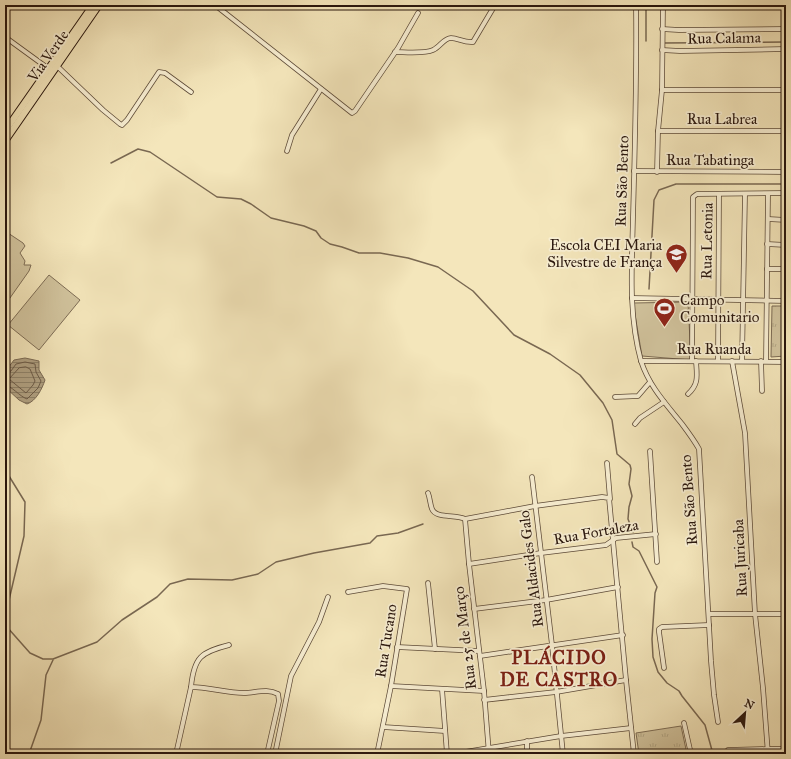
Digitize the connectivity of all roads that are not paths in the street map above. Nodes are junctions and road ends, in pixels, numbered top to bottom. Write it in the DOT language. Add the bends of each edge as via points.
graph roads {
  1 [pos="93,5"];
  2 [pos="99,5"];
  3 [pos="215,5"];
  4 [pos="495,5"];
  5 [pos="636,5"];
  6 [pos="663,5"];
  7 [pos="418,13"];
  8 [pos="662,29"];
  9 [pos="786,29"];
  10 [pos="5,37"];
  11 [pos="786,49"];
  12 [pos="662,50"];
  13 [pos="395,52"];
  14 [pos="57,66"];
  15 [pos="49,69"];
  16 [pos="321,89"];
  17 [pos="662,90"];
  18 [pos="786,90"];
  19 [pos="191,92"];
  20 [pos="658,131"];
  21 [pos="786,131"];
  22 [pos="5,132"];
  23 [pos="5,141"];
  24 [pos="287,150"];
  25 [pos="634,171"];
  26 [pos="657,172"];
  27 [pos="786,172"];
  28 [pos="786,193"];
  29 [pos="719,194"];
  30 [pos="745,194"];
  31 [pos="768,194"];
  32 [pos="768,219"];
  33 [pos="786,220"];
  34 [pos="767,244"];
  35 [pos="786,245"];
  36 [pos="767,269"];
  37 [pos="786,269"];
  38 [pos="632,298"];
  39 [pos="692,299"];
  40 [pos="718,300"];
  41 [pos="744,300"];
  42 [pos="766,300"];
  43 [pos="786,301"];
  44 [pos="641,361"];
  45 [pos="694,361"];
  46 [pos="718,361"];
  47 [pos="732,361"];
  48 [pos="742,361"];
  49 [pos="761,361"];
  50 [pos="766,361"];
  51 [pos="786,362"];
  52 [pos="650,382"];
  53 [pos="786,390"];
  54 [pos="762,392"];
  55 [pos="688,394"];
  56 [pos="615,397"];
  57 [pos="664,402"];
  58 [pos="786,420"];
  59 [pos="635,424"];
  60 [pos="650,451"];
  61 [pos="607,463"];
  62 [pos="532,477"];
  63 [pos="428,493"];
  64 [pos="610,500"];
  65 [pos="535,506"];
  66 [pos="465,519"];
  67 [pos="656,534"];
  68 [pos="613,542"];
  69 [pos="541,553"];
  70 [pos="657,562"];
  71 [pos="469,564"];
  72 [pos="428,583"];
  73 [pos="618,587"];
  74 [pos="348,592"];
  75 [pos="328,597"];
  76 [pos="546,600"];
  77 [pos="474,609"];
  78 [pos="709,614"];
  79 [pos="755,614"];
  80 [pos="786,614"];
  81 [pos="709,625"];
  82 [pos="623,635"];
  83 [pos="230,645"];
  84 [pos="552,645"];
  85 [pos="397,647"];
  86 [pos="435,650"];
  87 [pos="480,654"];
  88 [pos="664,668"];
  89 [pos="626,680"];
  90 [pos="391,686"];
  91 [pos="191,687"];
  92 [pos="442,688"];
  93 [pos="484,691"];
  94 [pos="556,692"];
  95 [pos="484,700"];
  96 [pos="718,722"];
  97 [pos="684,723"];
  98 [pos="382,727"];
  99 [pos="631,728"];
  100 [pos="445,731"];
  101 [pos="561,736"];
  102 [pos="527,741"];
  103 [pos="489,748"];
  104 [pos="768,749"];
  105 [pos="728,750"];
  106 [pos="786,750"];
  107 [pos="176,754"];
  108 [pos="267,754"];
  109 [pos="275,754"];
  110 [pos="377,754"];
  111 [pos="447,754"];
  112 [pos="453,754"];
  113 [pos="489,754"];
  114 [pos="527,754"];
  115 [pos="563,754"];
  116 [pos="634,754"];
  117 [pos="692,754"];
  118 [pos="768,754"];
  1 -- 15 [label="main road, Via Verde"];
  2 -- 14 [label="main road, Via Verde"];
  3 -- 16 [label="street"];
  4 -- 13 [label="street" via="473,42 451,38 444,40 432,50"];
  5 -- 25 [label="street, Rua São Bento"];
  6 -- 8 [label="street"];
  7 -- 13 [label="street"];
  8 -- 9 [label="street"];
  8 -- 12 [label="street"];
  10 -- 15 [label="street"];
  11 -- 12 [label="street, Rua Calama"];
  12 -- 17 [label="street"];
  13 -- 16 [label="street" via="352,113"];
  14 -- 19 [label="street" via="122,125 161,72"];
  14 -- 23 [label="main road, Via Verde"];
  15 -- 22 [label="main road, Via Verde"];
  16 -- 24 [label="street" via="292,134"];
  17 -- 18 [label="street"];
  17 -- 20 [label="street"];
  20 -- 21 [label="street, Rua Labrea"];
  20 -- 26 [label="street"];
  25 -- 26 [label="street, Rua Tabatinga"];
  25 -- 38 [label="street, Rua São Bento"];
  26 -- 27 [label="street, Rua Tabatinga"];
  28 -- 31 [label="street"];
  29 -- 30 [label="street"];
  29 -- 39 [label="street" via="695,195 692,200"];
  29 -- 40 [label="street, Rua Letonia"];
  30 -- 31 [label="street"];
  30 -- 41 [label="street"];
  31 -- 32 [label="street"];
  32 -- 33 [label="street"];
  32 -- 34 [label="street"];
  34 -- 35 [label="street"];
  34 -- 36 [label="street"];
  36 -- 37 [label="street"];
  36 -- 42 [label="street"];
  38 -- 39 [label="street"];
  38 -- 44 [label="street, Rua São Bento" via="636,341"];
  39 -- 40 [label="street"];
  39 -- 45 [label="street"];
  40 -- 41 [label="street"];
  40 -- 46 [label="street, Rua Letonia"];
  41 -- 42 [label="street"];
  41 -- 48 [label="street"];
  42 -- 43 [label="street"];
  42 -- 50 [label="street"];
  44 -- 45 [label="street, Rua Ruanda"];
  44 -- 52 [label="street, Rua São Bento"];
  45 -- 46 [label="street, Rua Ruanda"];
  45 -- 55 [label="street" via="696,384"];
  46 -- 47 [label="street, Rua Ruanda"];
  47 -- 48 [label="street, Rua Ruanda"];
  47 -- 79 [label="street, Rua Juricaba" via="745,433"];
  48 -- 49 [label="street, Rua Ruanda"];
  49 -- 50 [label="street, Rua Ruanda"];
  49 -- 54 [label="street"];
  50 -- 51 [label="street, Rua Ruanda"];
  52 -- 56 [label="street" via="638,396"];
  52 -- 57 [label="street, Rua São Bento"];
  53 -- 58 [label="street"];
  57 -- 59 [label="street"];
  57 -- 78 [label="street, Rua São Bento" via="699,449"];
  60 -- 67 [label="street"];
  61 -- 64 [label="street"];
  62 -- 65 [label="street, Rua Aldacides Galo"];
  63 -- 66 [label="street" via="434,512"];
  64 -- 65 [label="street" via="604,497"];
  64 -- 68 [label="street"];
  65 -- 66 [label="street"];
  65 -- 69 [label="street, Rua Aldacides Galo"];
  66 -- 71 [label="street, Rua 25 de Março"];
  67 -- 68 [label="street, Rua Fortaleza" via="616,538"];
  67 -- 70 [label="street"];
  68 -- 69 [label="street, Rua Fortaleza"];
  68 -- 73 [label="street"];
  69 -- 71 [label="street, Rua Fortaleza"];
  69 -- 76 [label="street, Rua Aldacides Galo"];
  71 -- 77 [label="street, Rua 25 de Março"];
  72 -- 86 [label="street"];
  73 -- 76 [label="street"];
  73 -- 82 [label="street"];
  74 -- 85 [label="street, Rua Tucano" via="383,586 406,589"];
  75 -- 109 [label="street" via="319,622 291,676"];
  76 -- 77 [label="street"];
  76 -- 84 [label="street, Rua Aldacides Galo"];
  77 -- 87 [label="street, Rua 25 de Março"];
  78 -- 79 [label="street"];
  78 -- 81 [label="street, Rua São Bento"];
  79 -- 80 [label="street"];
  79 -- 104 [label="street, Rua Juricaba"];
  81 -- 88 [label="street" via="659,629"];
  81 -- 96 [label="street, Rua São Bento"];
  82 -- 84 [label="street"];
  82 -- 89 [label="street"];
  83 -- 91 [label="street" via="208,651 200,658 194,669"];
  84 -- 87 [label="street"];
  84 -- 94 [label="street, Rua Aldacides Galo"];
  85 -- 86 [label="street"];
  85 -- 90 [label="street, Rua Tucano"];
  86 -- 87 [label="street"];
  87 -- 93 [label="street, Rua 25 de Março"];
  89 -- 94 [label="street"];
  89 -- 99 [label="street"];
  90 -- 92 [label="street"];
  90 -- 98 [label="street, Rua Tucano"];
  91 -- 107 [label="street"];
  91 -- 108 [label="street" via="238,693 273,691 278,694 280,701"];
  92 -- 93 [label="street"];
  92 -- 100 [label="street"];
  93 -- 95 [label="street, Rua 25 de Março"];
  94 -- 95 [label="street"];
  94 -- 101 [label="street, Rua Aldacides Galo"];
  95 -- 103 [label="street, Rua 25 de Março"];
  97 -- 117 [label="street"];
  98 -- 100 [label="street"];
  98 -- 110 [label="street, Rua Tucano"];
  99 -- 101 [label="street"];
  99 -- 116 [label="street"];
  100 -- 111 [label="street"];
  101 -- 102 [label="street"];
  101 -- 115 [label="street, Rua Aldacides Galo"];
  102 -- 103 [label="street"];
  102 -- 114 [label="street"];
  103 -- 112 [label="street"];
  103 -- 113 [label="street, Rua 25 de Março"];
  104 -- 105 [label="street"];
  104 -- 106 [label="street"];
  104 -- 118 [label="street, Rua Juricaba"];
}
